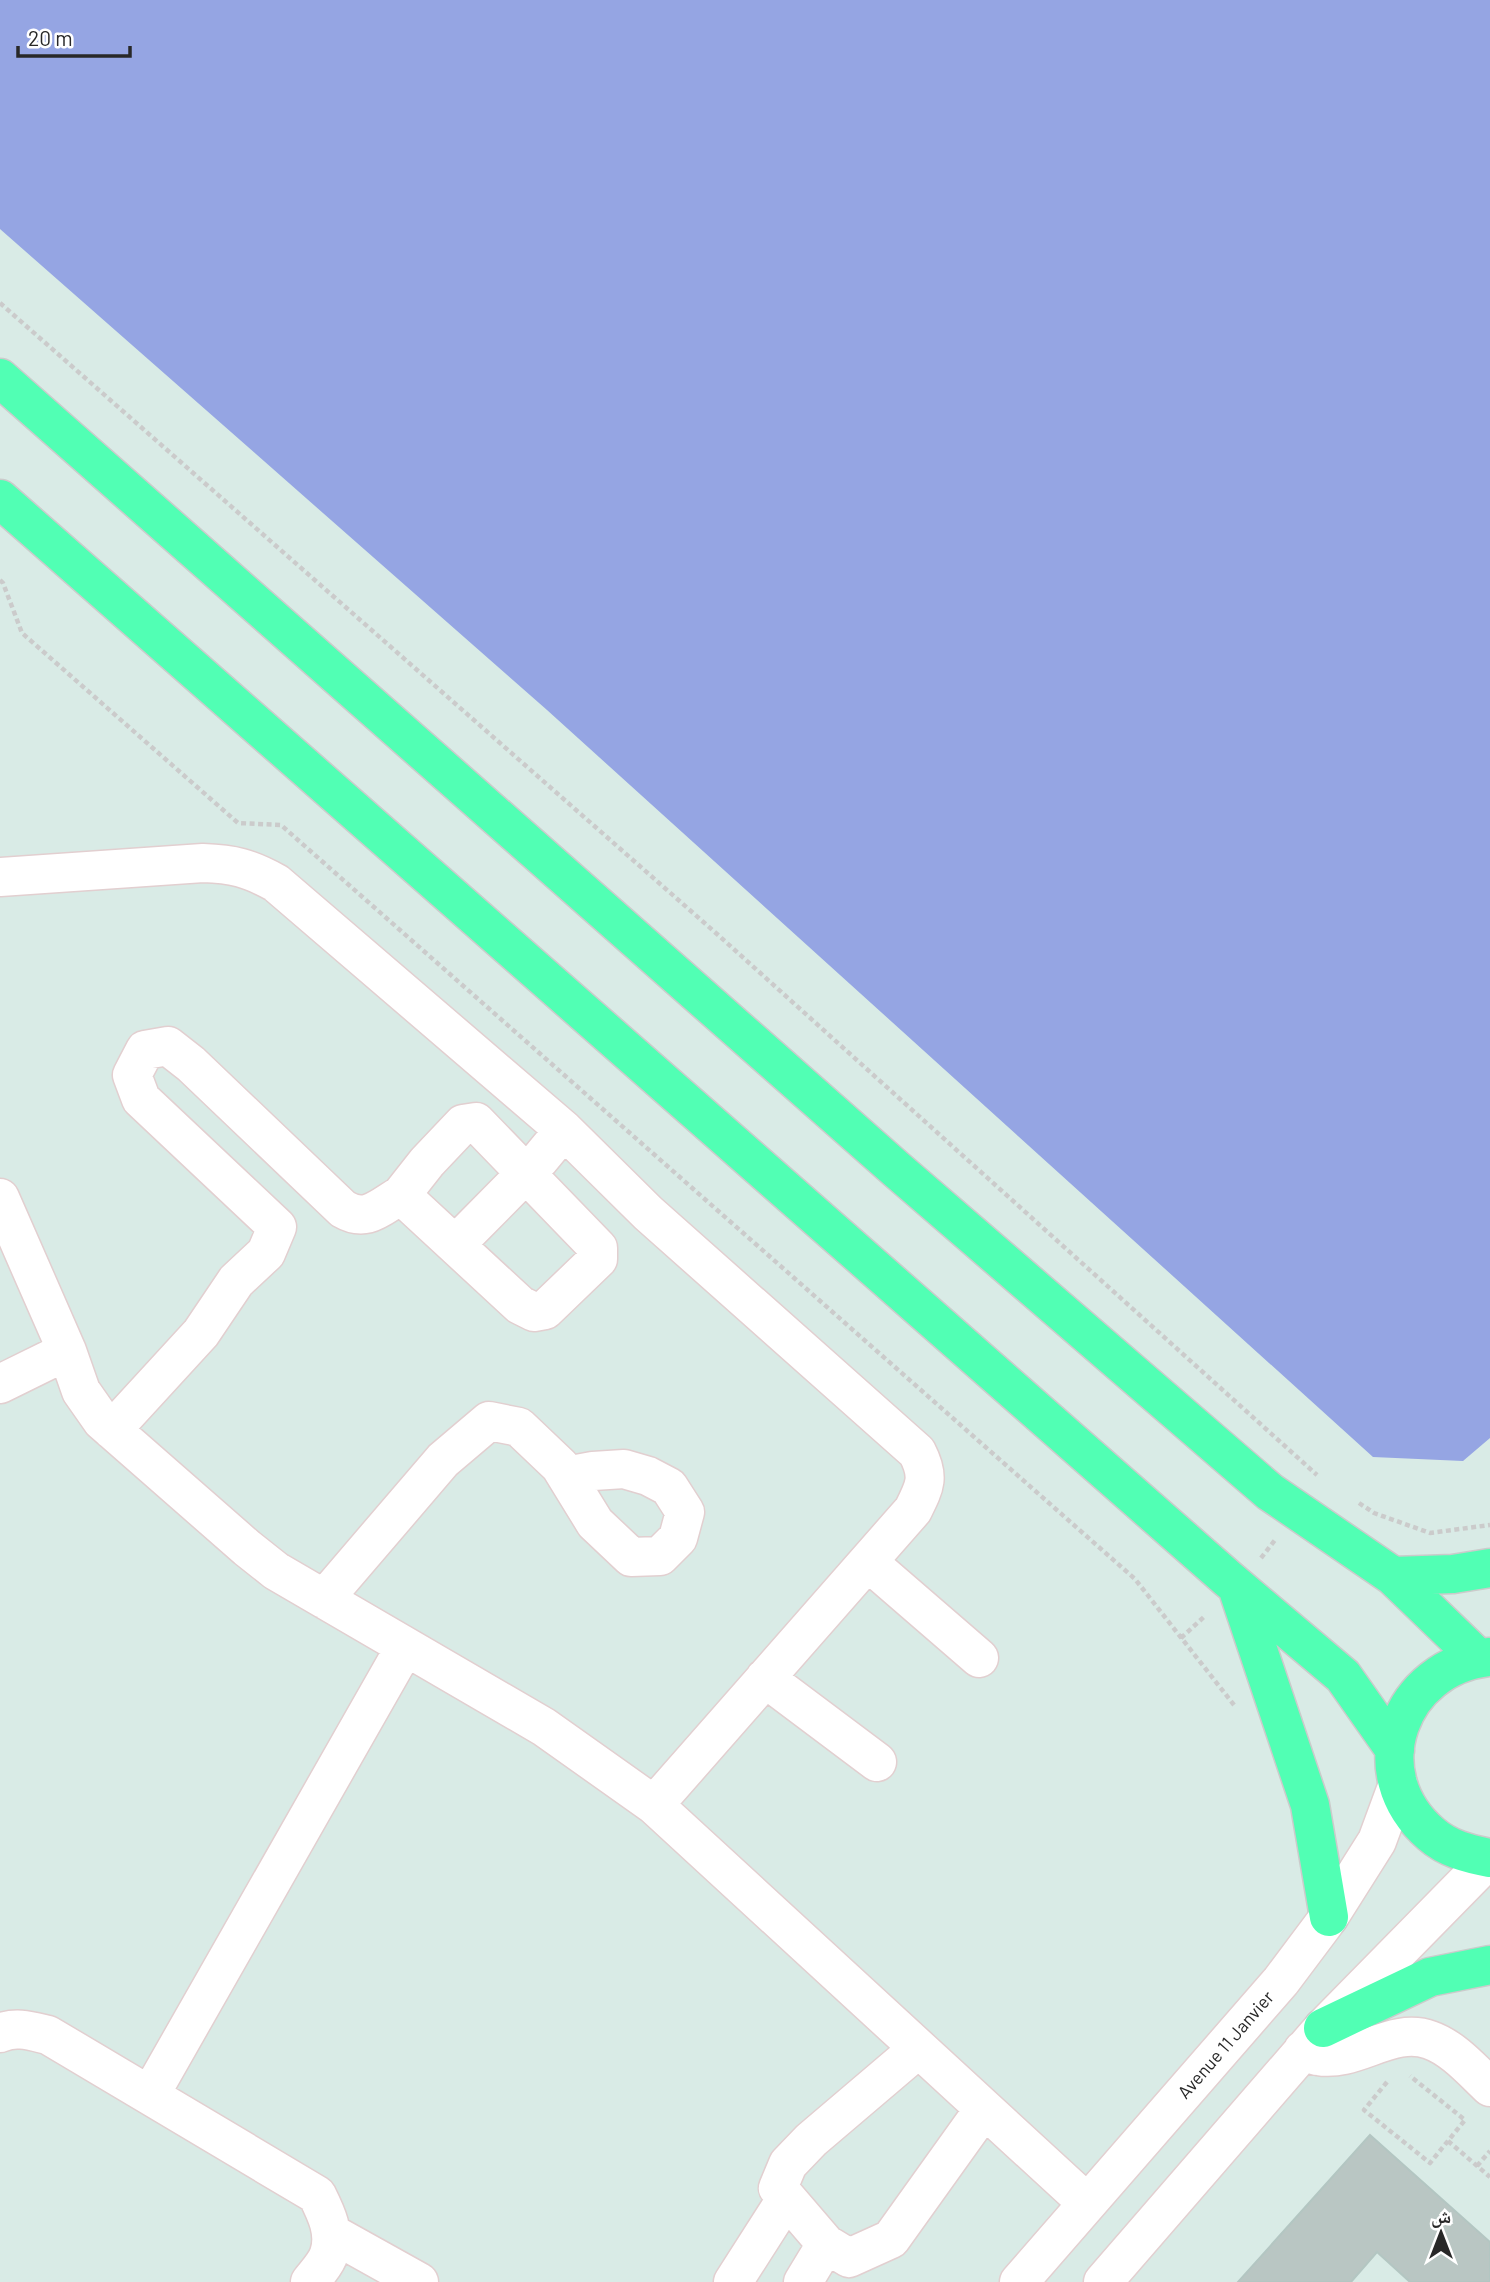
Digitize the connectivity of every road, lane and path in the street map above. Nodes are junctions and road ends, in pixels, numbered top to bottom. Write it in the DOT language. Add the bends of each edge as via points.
graph roads {
  1 [pos="0,303"];
  2 [pos="0,378"];
  3 [pos="0,499"];
  4 [pos="0,877"];
  5 [pos="564,1130"];
  6 [pos="524,1174"];
  7 [pos="401,1195"];
  8 [pos="0,1198"];
  9 [pos="456,1244"];
  10 [pos="67,1351"];
  11 [pos="0,1384"];
  12 [pos="113,1430"];
  13 [pos="566,1476"];
  14 [pos="1319,1476"];
  15 [pos="1352,1498"];
  16 [pos="1490,1525"];
  17 [pos="868,1562"];
  18 [pos="1490,1568"];
  19 [pos="1394,1576"];
  20 [pos="1237,1587"];
  21 [pos="324,1599"];
  22 [pos="405,1647"];
  23 [pos="979,1658"];
  24 [pos="1484,1658"];
  25 [pos="765,1678"];
  26 [pos="877,1762"];
  27 [pos="1396,1767"];
  28 [pos="654,1805"];
  29 [pos="1490,1858"];
  30 [pos="1329,1917"];
  31 [pos="1490,1965"];
  32 [pos="0,2033"];
  33 [pos="1313,2039"];
  34 [pos="918,2049"];
  35 [pos="1408,2075"];
  36 [pos="1390,2078"];
  37 [pos="1490,2087"];
  38 [pos="150,2095"];
  39 [pos="984,2109"];
  40 [pos="1448,2141"];
  41 [pos="1490,2151"];
  42 [pos="1477,2166"];
  43 [pos="1490,2177"];
  44 [pos="786,2199"];
  45 [pos="1087,2203"];
  46 [pos="331,2233"];
  47 [pos="826,2244"];
  48 [pos="310,2282"];
  49 [pos="419,2282"];
  50 [pos="733,2282"];
  51 [pos="803,2282"];
  52 [pos="1019,2282"];
  53 [pos="1103,2282"];
  1 -- 14 [label="path" via="718,934"];
  2 -- 19 [label="highway" via="1249,1474"];
  3 -- 20 [label="highway"];
  4 -- 5 [label="street" via="203,863 253,869 276,883"];
  5 -- 6 [label="street"];
  5 -- 17 [label="street" via="648,1213 917,1451 925,1484 913,1510"];
  6 -- 7 [label="street" via="476,1122 463,1124"];
  6 -- 9 [label="street"];
  6 -- 9 [label="street" via="598,1248 598,1259 545,1310 534,1312 520,1305"];
  7 -- 9 [label="street"];
  7 -- 12 [label="street" via="364,1216 343,1209 191,1064 168,1046 145,1049 132,1075 141,1099 276,1227 266,1253 236,1281 201,1332"];
  8 -- 10 [label="street"];
  10 -- 11 [label="street"];
  10 -- 12 [label="street" via="81,1391"];
  12 -- 21 [label="street" via="247,1548"];
  13 -- 21 [label="street" via="519,1427 489,1421 443,1460"];
  15 -- 16 [label="path" via="1374,1513 1430,1533"];
  17 -- 23 [label="street"];
  17 -- 25 [label="street"];
  18 -- 19 [label="highway"];
  19 -- 24 [label="highway"];
  20 -- 27 [label="highway" via="1343,1676"];
  20 -- 30 [label="highway" via="1310,1805"];
  21 -- 22 [label="street"];
  22 -- 28 [label="street" via="544,1727"];
  22 -- 38 [label="street"];
  24 -- 27 [label="highway" via="1443,1671 1421,1690 1398,1731"];
  25 -- 26 [label="street"];
  25 -- 28 [label="street"];
  27 -- 29 [label="highway" via="1411,1812 1432,1835 1459,1851"];
  27 -- 30 [label="street, Avenue 11 Janvier" via="1377,1841"];
  28 -- 34 [label="street"];
  29 -- 33 [label="street"];
  30 -- 45 [label="street, Avenue 11 Janvier" via="1281,1981"];
  31 -- 33 [label="highway" via="1430,1977"];
  32 -- 38 [label="street" via="22,2029 48,2035"];
  33 -- 37 [label="street" via="1318,2056 1337,2056 1409,2036 1429,2039"];
  33 -- 53 [label="street"];
  34 -- 39 [label="street"];
  34 -- 44 [label="street" via="788,2164 778,2188"];
  35 -- 40 [label="path" via="1465,2120"];
  36 -- 40 [label="path" via="1364,2110 1430,2163"];
  38 -- 46 [label="street" via="317,2195"];
  39 -- 45 [label="street"];
  39 -- 47 [label="street" via="891,2239 849,2258"];
  40 -- 42 [label="path"];
  41 -- 42 [label="path"];
  42 -- 43 [label="path"];
  44 -- 47 [label="street"];
  44 -- 50 [label="street"];
  45 -- 52 [label="street, Avenue 11 Janvier"];
  46 -- 48 [label="street" via="329,2255"];
  46 -- 49 [label="street"];
  47 -- 51 [label="street"];
}
